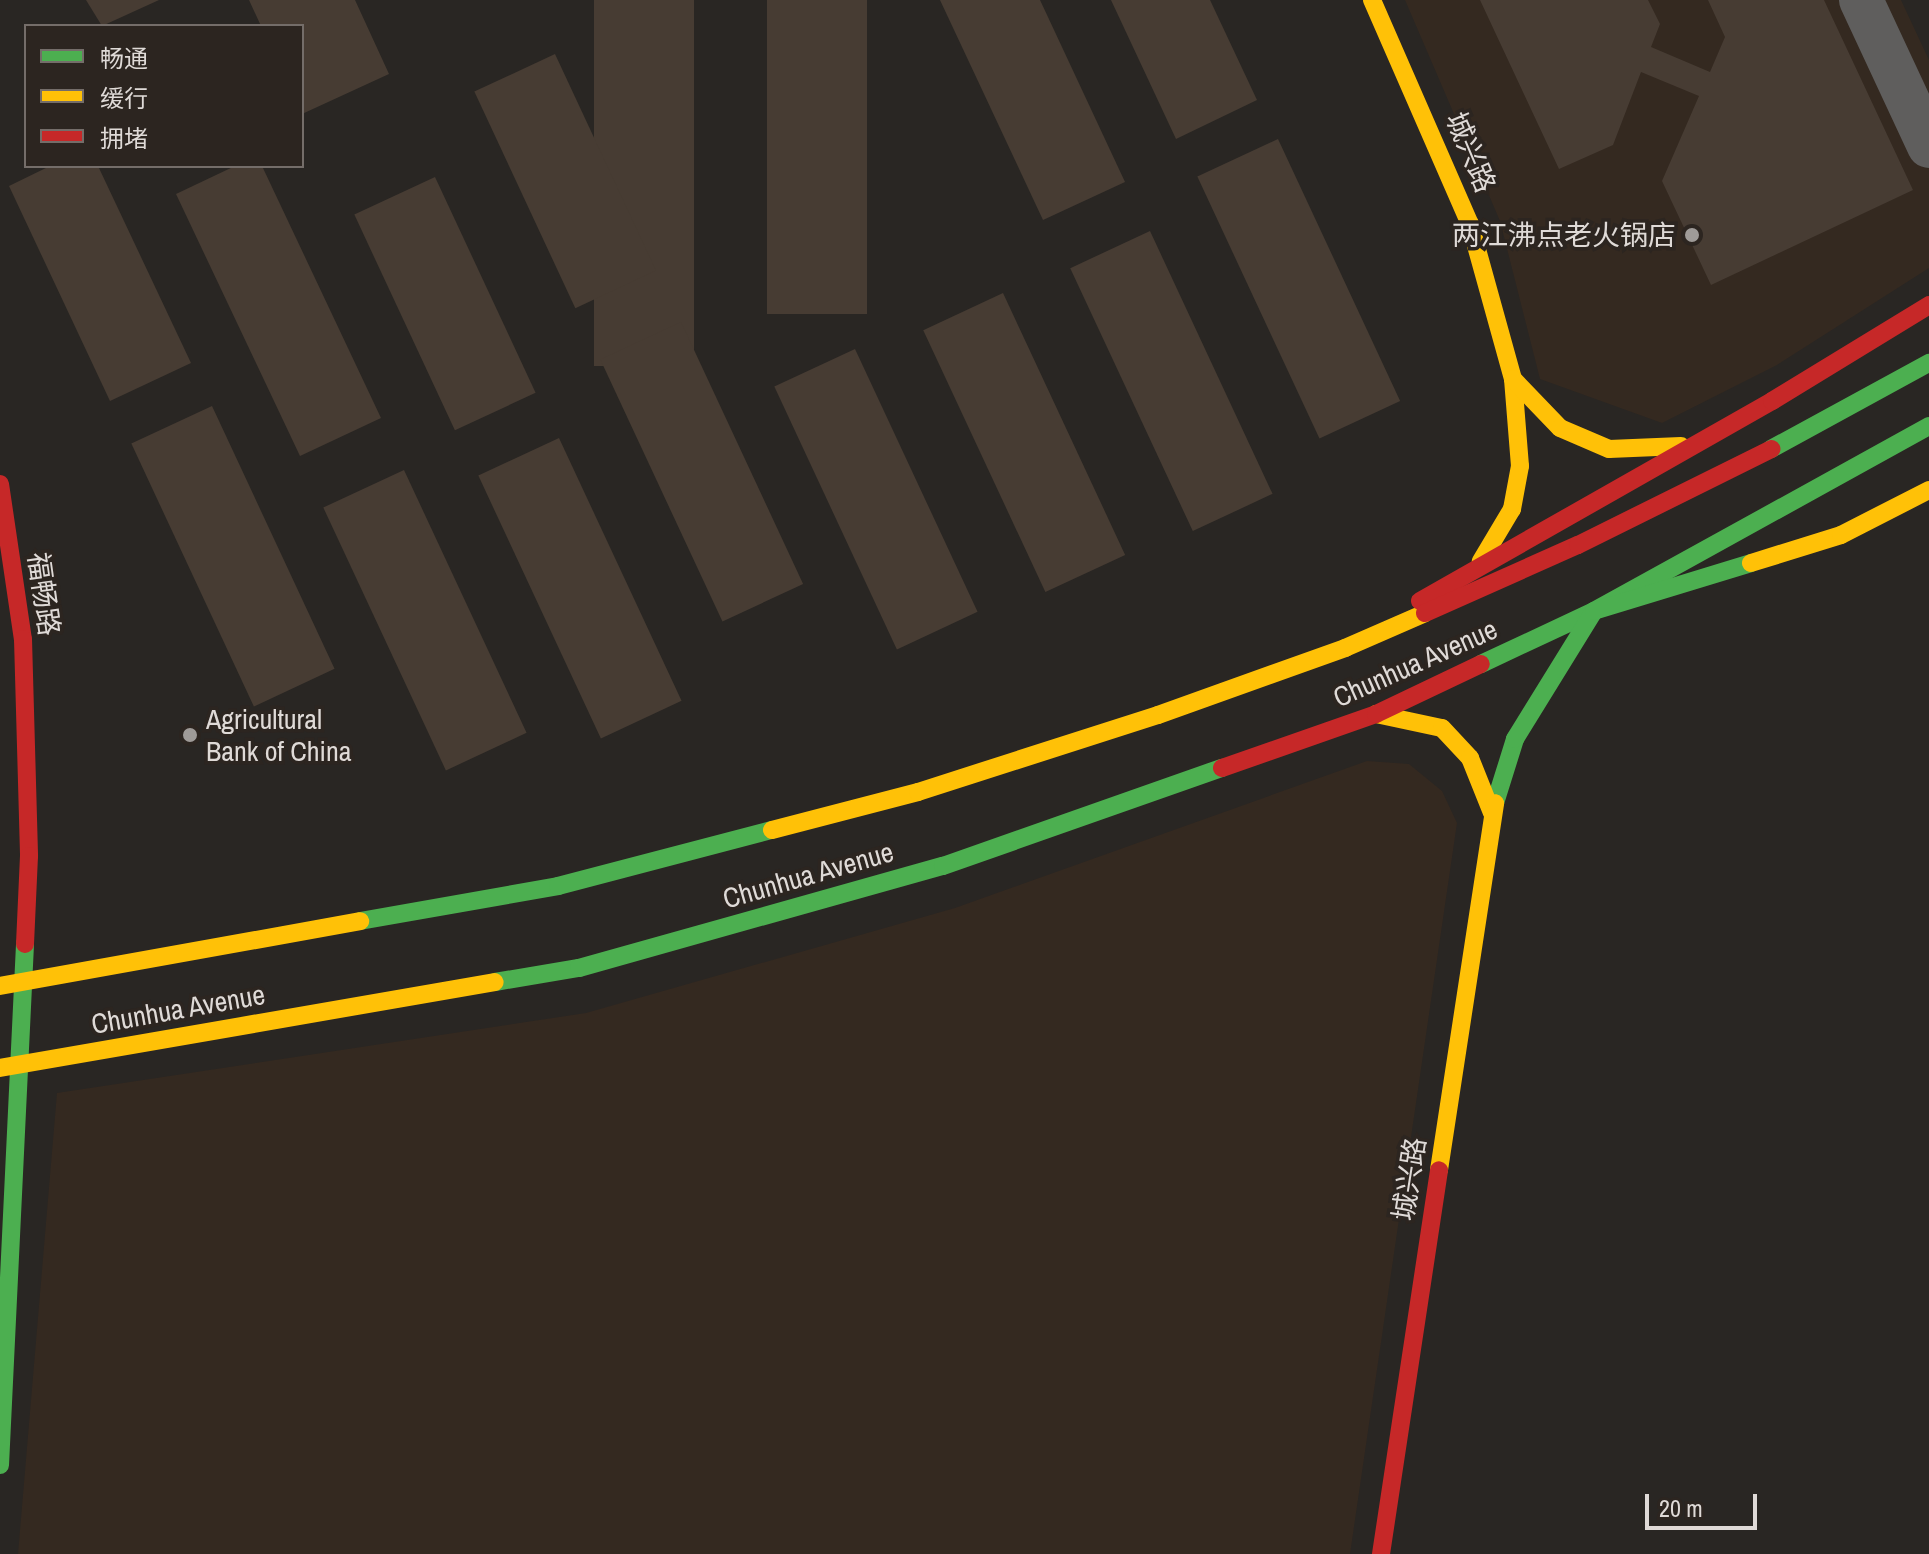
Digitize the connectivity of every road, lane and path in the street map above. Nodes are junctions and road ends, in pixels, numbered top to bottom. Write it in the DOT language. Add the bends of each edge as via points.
graph roads {
  1 [pos="1372,0"];
  2 [pos="1861,0"];
  3 [pos="1929,146"];
  4 [pos="1929,305"];
  5 [pos="1929,363"];
  6 [pos="1513,379"];
  7 [pos="1929,426"];
  8 [pos="1693,445"];
  9 [pos="0,484"];
  10 [pos="1929,490"];
  11 [pos="1481,561"];
  12 [pos="1594,611"];
  13 [pos="1345,648"];
  14 [pos="1376,714"];
  15 [pos="1492,813"];
  16 [pos="0,986"];
  17 [pos="0,1068"];
  18 [pos="0,1465"];
  19 [pos="1381,1554"];
  1 -- 6 [label="main road, 城兴路" via="1470,224"];
  2 -- 3 [label="street"];
  4 -- 8 [label="main road, Chunhua Avenue"];
  5 -- 13 [label="main road, Chunhua Avenue" via="1795,437 1578,545"];
  6 -- 8 [label="main road" via="1560,428 1609,449"];
  6 -- 11 [label="main road, 城兴路" via="1520,466 1512,509"];
  7 -- 12 [label="main road, Chunhua Avenue"];
  8 -- 11 [label="main road, Chunhua Avenue"];
  9 -- 18 [label="main road, 福畅路" via="23,639 29,856"];
  10 -- 12 [label="main road, Chunhua Avenue" via="1841,535"];
  11 -- 13 [label="main road, Chunhua Avenue"];
  12 -- 14 [label="main road, Chunhua Avenue"];
  12 -- 15 [label="main road, 城兴路" via="1515,739"];
  13 -- 16 [label="main road, Chunhua Avenue" via="918,792 558,886"];
  14 -- 15 [label="main road" via="1442,728 1470,758"];
  14 -- 17 [label="main road, Chunhua Avenue" via="943,866 579,968"];
  15 -- 19 [label="main road, 城兴路"];
}
